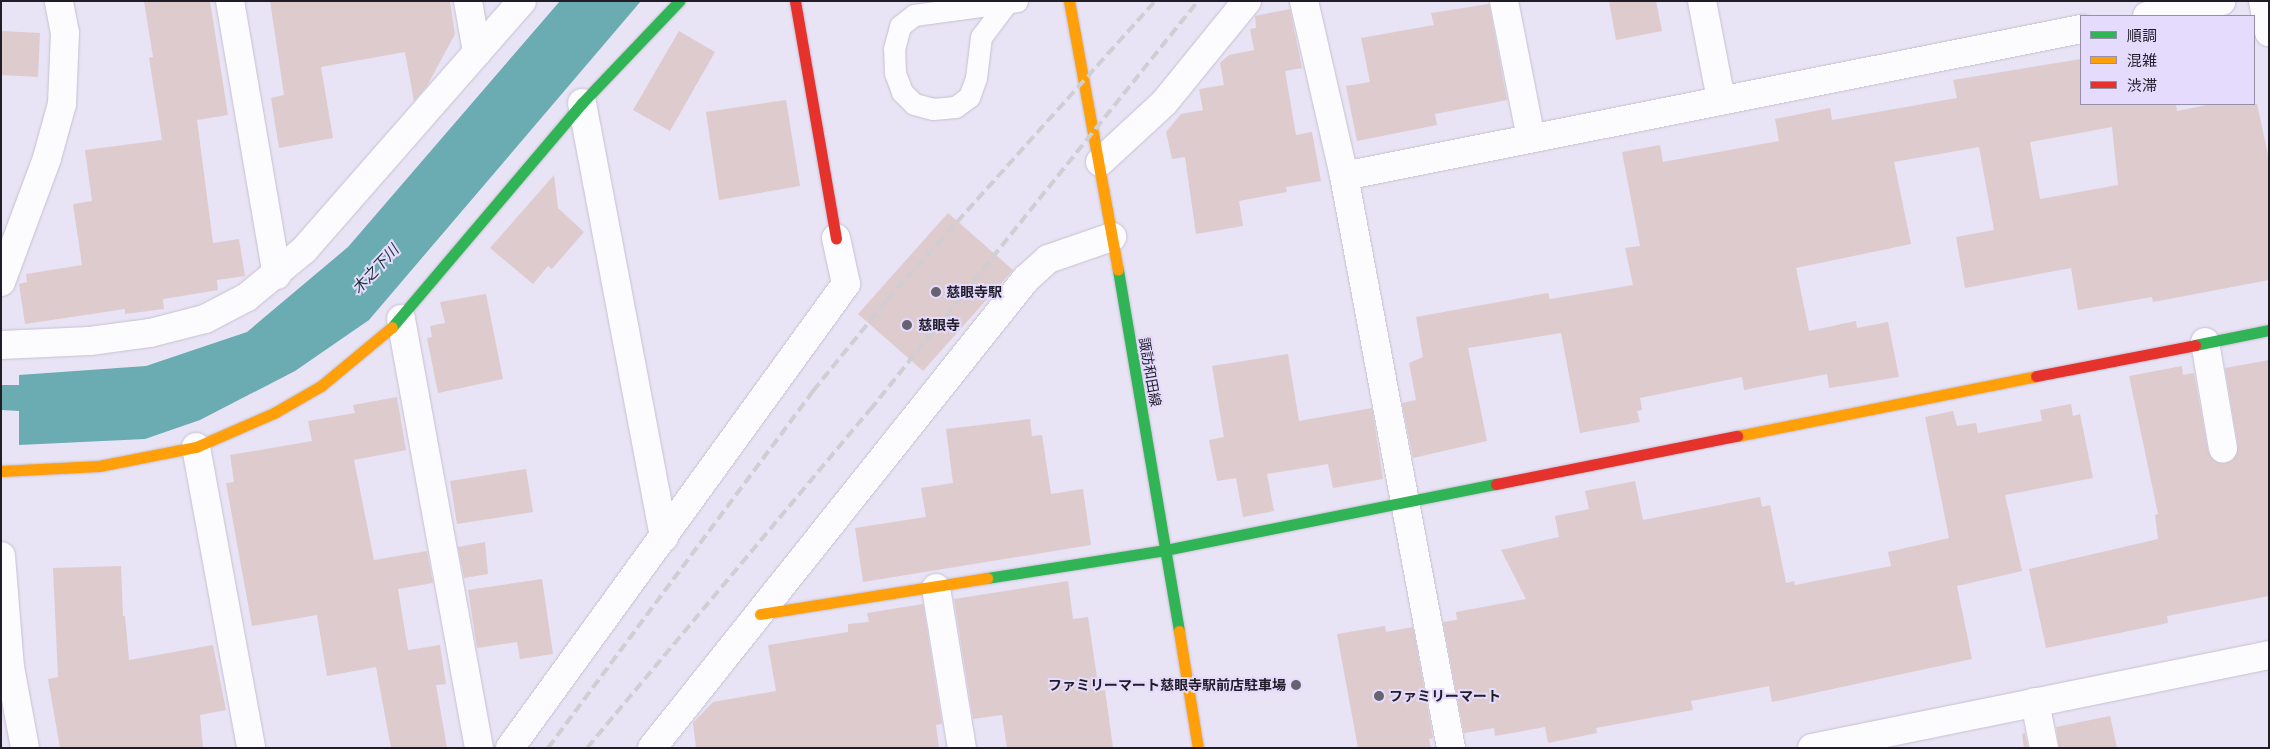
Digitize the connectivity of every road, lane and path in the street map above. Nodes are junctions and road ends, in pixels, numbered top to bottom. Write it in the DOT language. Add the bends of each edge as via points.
graph roads {
  1 [pos="59,1"];
  2 [pos="230,1"];
  3 [pos="468,1"];
  4 [pos="522,1"];
  5 [pos="679,1"];
  6 [pos="795,1"];
  7 [pos="1068,1"];
  8 [pos="1247,1"];
  9 [pos="1304,1"];
  10 [pos="1504,1"];
  11 [pos="1702,1"];
  12 [pos="2222,1"];
  13 [pos="2263,1"];
  14 [pos="1012,3"];
  15 [pos="2152,15"];
  16 [pos="2080,29"];
  17 [pos="2269,32"];
  18 [pos="477,52"];
  19 [pos="1721,100"];
  20 [pos="582,103"];
  21 [pos="1531,138"];
  22 [pos="1100,162"];
  23 [pos="1344,176"];
  24 [pos="1112,237"];
  25 [pos="836,238"];
  26 [pos="277,275"];
  27 [pos="1,282"];
  28 [pos="401,319"];
  29 [pos="2269,330"];
  30 [pos="2205,342"];
  31 [pos="1,345"];
  32 [pos="196,446"];
  33 [pos="2223,448"];
  34 [pos="1,471"];
  35 [pos="1404,503"];
  36 [pos="664,537"];
  37 [pos="1165,550"];
  38 [pos="1,556"];
  39 [pos="936,588"];
  40 [pos="760,614"];
  41 [pos="5,650"];
  42 [pos="2269,655"];
  43 [pos="2035,702"];
  44 [pos="16,737"];
  45 [pos="251,748"];
  46 [pos="479,748"];
  47 [pos="510,748"];
  48 [pos="652,748"];
  49 [pos="962,748"];
  50 [pos="1198,748"];
  51 [pos="1451,748"];
  52 [pos="1812,748"];
  53 [pos="2044,748"];
  1 -- 27 [label="street" via="65,33 62,104 47,158"];
  2 -- 26 [label="street"];
  3 -- 18 [label="street"];
  4 -- 18 [label="street"];
  5 -- 20 [label="street"];
  6 -- 25 [label="street"];
  7 -- 22 [label="street, 諏訪和田線"];
  8 -- 22 [label="street" via="1164,103"];
  9 -- 23 [label="street"];
  10 -- 21 [label="street"];
  11 -- 19 [label="street"];
  12 -- 15 [label="street"];
  13 -- 17 [label="street"];
  14 -- 14 [label="lane" via="981,37 976,78 969,97 955,107 933,109 914,104 902,92 895,72 894,48 900,26 914,15 932,11"];
  16 -- 19 [label="street"];
  18 -- 26 [label="street" via="304,250"];
  19 -- 21 [label="street"];
  20 -- 28 [label="street"];
  20 -- 36 [label="street"];
  21 -- 23 [label="street"];
  22 -- 24 [label="street, 諏訪和田線"];
  23 -- 35 [label="street"];
  24 -- 37 [label="street, 諏訪和田線"];
  24 -- 40 [label="street" via="1048,259 1026,280"];
  25 -- 36 [label="street" via="846,284"];
  26 -- 31 [label="street" via="247,297 205,319 90,341"];
  28 -- 32 [label="street" via="321,386 274,413"];
  28 -- 46 [label="street"];
  29 -- 30 [label="street"];
  30 -- 33 [label="street"];
  30 -- 35 [label="street"];
  32 -- 34 [label="street" via="99,466"];
  32 -- 45 [label="street"];
  35 -- 37 [label="street"];
  35 -- 51 [label="street"];
  36 -- 47 [label="street"];
  37 -- 39 [label="street"];
  37 -- 50 [label="street, 諏訪和田線"];
  38 -- 41 [label="street"];
  39 -- 40 [label="street"];
  39 -- 49 [label="street"];
  40 -- 48 [label="street"];
  41 -- 44 [label="street"];
  42 -- 43 [label="street"];
  43 -- 52 [label="street"];
  43 -- 53 [label="street"];
}
